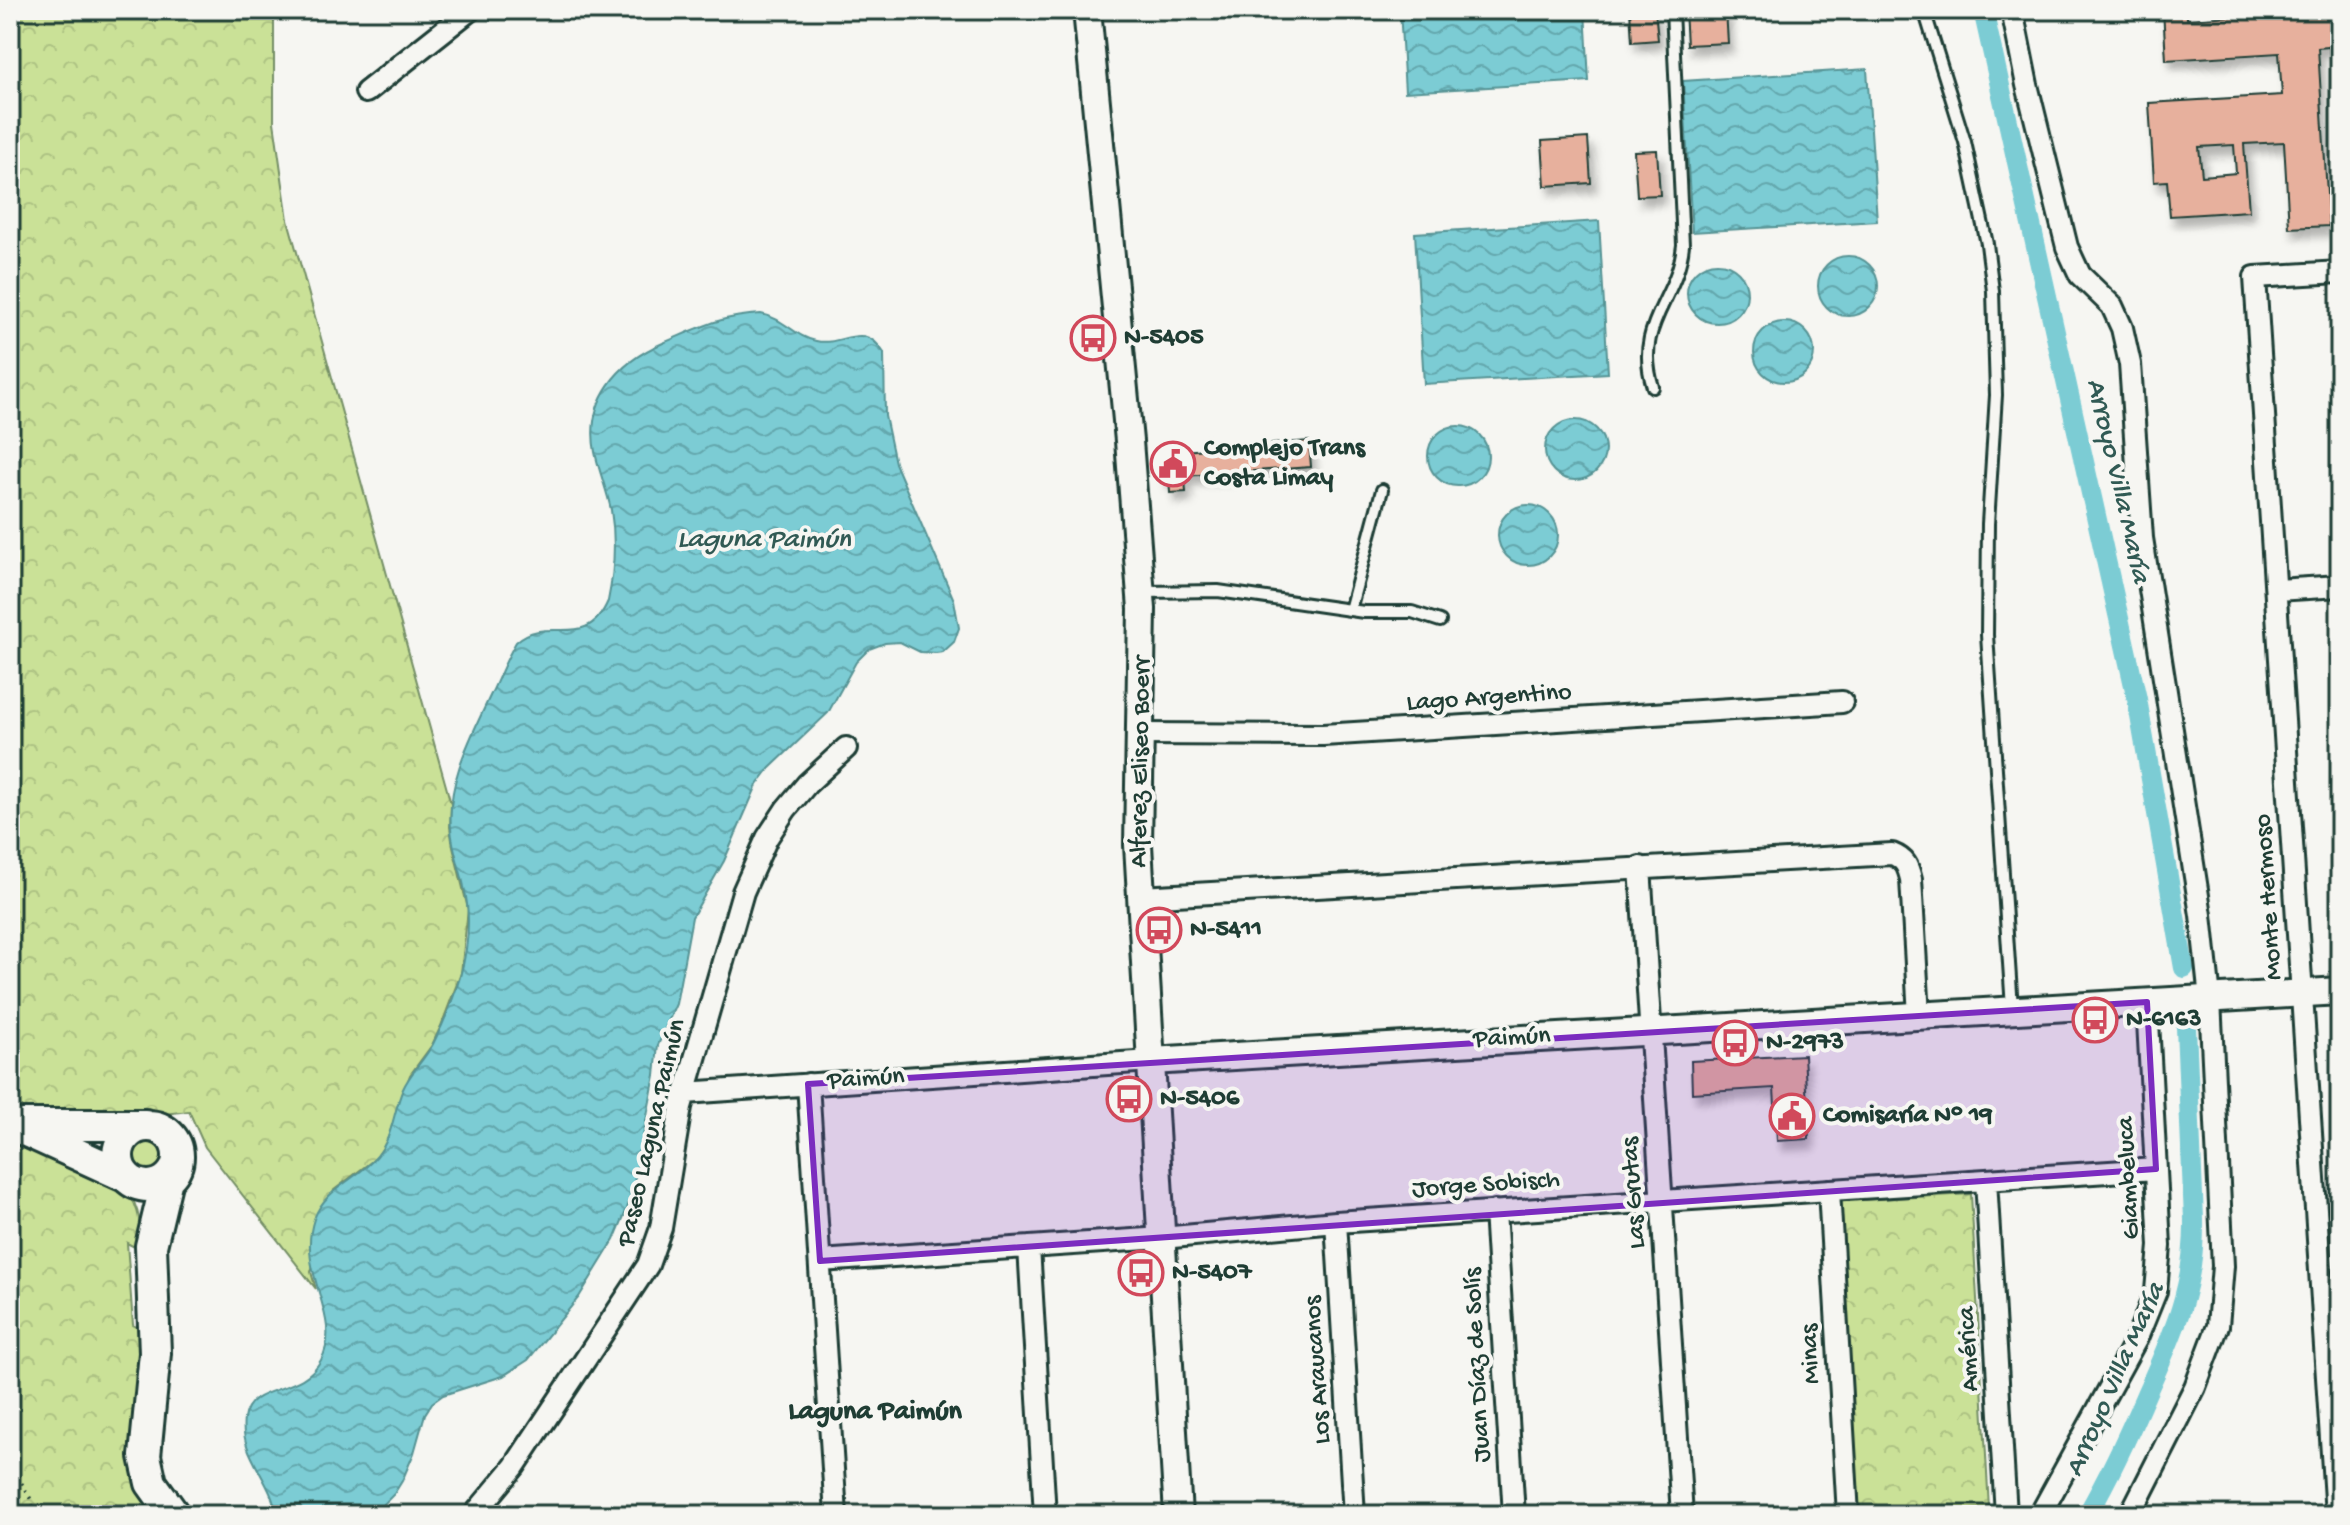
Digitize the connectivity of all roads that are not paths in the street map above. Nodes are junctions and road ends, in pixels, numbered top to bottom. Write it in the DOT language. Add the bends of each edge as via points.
graph roads {
  1 [pos="470,10"];
  2 [pos="1087,10"];
  3 [pos="1672,10"];
  4 [pos="1924,10"];
  5 [pos="2012,10"];
  6 [pos="366,92"];
  7 [pos="2340,272"];
  8 [pos="1653,387"];
  9 [pos="1382,490"];
  10 [pos="2340,586"];
  11 [pos="2276,590"];
  12 [pos="1141,593"];
  13 [pos="1350,610"];
  14 [pos="1440,621"];
  15 [pos="1842,702"];
  16 [pos="1140,734"];
  17 [pos="846,748"];
  18 [pos="1640,867"];
  19 [pos="1141,897"];
  20 [pos="2340,991"];
  21 [pos="2302,993"];
  22 [pos="2210,999"];
  23 [pos="2147,1002"];
  24 [pos="2012,1010"];
  25 [pos="1919,1016"];
  26 [pos="1651,1031"];
  27 [pos="1151,1061"];
  28 [pos="808,1084"];
  29 [pos="685,1093"];
  30 [pos="12,1125"];
  31 [pos="145,1125"];
  32 [pos="2156,1169"];
  33 [pos="144,1180"];
  34 [pos="1986,1180"];
  35 [pos="1829,1190"];
  36 [pos="1662,1201"];
  37 [pos="1495,1211"];
  38 [pos="1336,1222"];
  39 [pos="1162,1238"];
  40 [pos="1029,1247"];
  41 [pos="820,1261"];
  42 [pos="2332,1330"];
  43 [pos="174,1515"];
  44 [pos="474,1515"];
  45 [pos="836,1515"];
  46 [pos="1045,1515"];
  47 [pos="1178,1515"];
  48 [pos="1354,1515"];
  49 [pos="1514,1515"];
  50 [pos="1682,1515"];
  51 [pos="1848,1515"];
  52 [pos="2006,1515"];
  53 [pos="2040,1515"];
  54 [pos="2130,1515"];
  55 [pos="2336,1515"];
  1 -- 6 [label="street"];
  2 -- 12 [label="street, Alferez Eliseo Boerr"];
  3 -- 8 [label="lane" via="1683,245 1647,344"];
  4 -- 24 [label="lane" via="1965,142 1993,291 1996,395 1987,635"];
  5 -- 22 [label="street" via="2067,247 2080,275 2112,306 2130,364 2142,538"];
  7 -- 11 [label="street, Monte Hermoso" via="2255,277"];
  9 -- 13 [label="lane"];
  10 -- 11 [label="street"];
  11 -- 21 [label="street, Monte Hermoso"];
  12 -- 13 [label="lane" via="1218,591"];
  12 -- 16 [label="street, Alferez Eliseo Boerr"];
  13 -- 14 [label="lane" via="1412,612"];
  15 -- 16 [label="street, Lago Argentino" via="1323,735"];
  16 -- 19 [label="street, Alferez Eliseo Boerr"];
  17 -- 29 [label="street, Paseo Laguna Paimún" via="796,796 759,854 743,892"];
  18 -- 19 [label="street"];
  18 -- 25 [label="street" via="1880,853 1901,857 1911,879"];
  18 -- 26 [label="street, Las Grutas"];
  19 -- 27 [label="street, Alferez Eliseo Boerr"];
  20 -- 21 [label="street, Paimún"];
  21 -- 22 [label="street, Paimún"];
  21 -- 42 [label="street, Monte Hermoso"];
  22 -- 23 [label="street, Paimún"];
  22 -- 54 [label="street" via="2223,1266 2218,1326 2195,1387"];
  23 -- 24 [label="street, Paimún"];
  23 -- 32 [label="street, Giambeluca"];
  24 -- 25 [label="street, Paimún"];
  25 -- 26 [label="street, Paimún"];
  26 -- 27 [label="street, Paimún"];
  26 -- 36 [label="street, Las Grutas"];
  27 -- 28 [label="street, Paimún"];
  27 -- 39 [label="street, Alferez Eliseo Boerr"];
  28 -- 29 [label="street, Paimún"];
  28 -- 41 [label="street"];
  29 -- 44 [label="street, Paseo Laguna Paimún" via="661,1228 648,1265 514,1467"];
  30 -- 31 [label="main road"];
  30 -- 33 [label="main road"];
  31 -- 33 [label="main road" via="122,1140 118,1159"];
  31 -- 33 [label="main road" via="164,1130 176,1144 177,1163"];
  32 -- 34 [label="street, Jorge Sobisch"];
  32 -- 53 [label="street, Giambeluca" via="2160,1258 2153,1302"];
  33 -- 43 [label="main road" via="152,1218 155,1353 145,1456 151,1483"];
  34 -- 35 [label="street, Jorge Sobisch"];
  34 -- 52 [label="street, América"];
  35 -- 36 [label="street, Jorge Sobisch"];
  35 -- 51 [label="street, Minas"];
  36 -- 37 [label="street, Jorge Sobisch"];
  36 -- 50 [label="street, Las Grutas"];
  37 -- 38 [label="street, Jorge Sobisch"];
  37 -- 49 [label="street, Juan Díaz de Solís"];
  38 -- 39 [label="street, Jorge Sobisch"];
  38 -- 48 [label="street, Los Araucanos"];
  39 -- 40 [label="street, Jorge Sobisch"];
  39 -- 47 [label="street, Alferez Eliseo Boerr"];
  40 -- 41 [label="street, Jorge Sobisch"];
  40 -- 46 [label="street"];
  41 -- 45 [label="street"];
  42 -- 55 [label="street, Monte Hermoso"];
}
